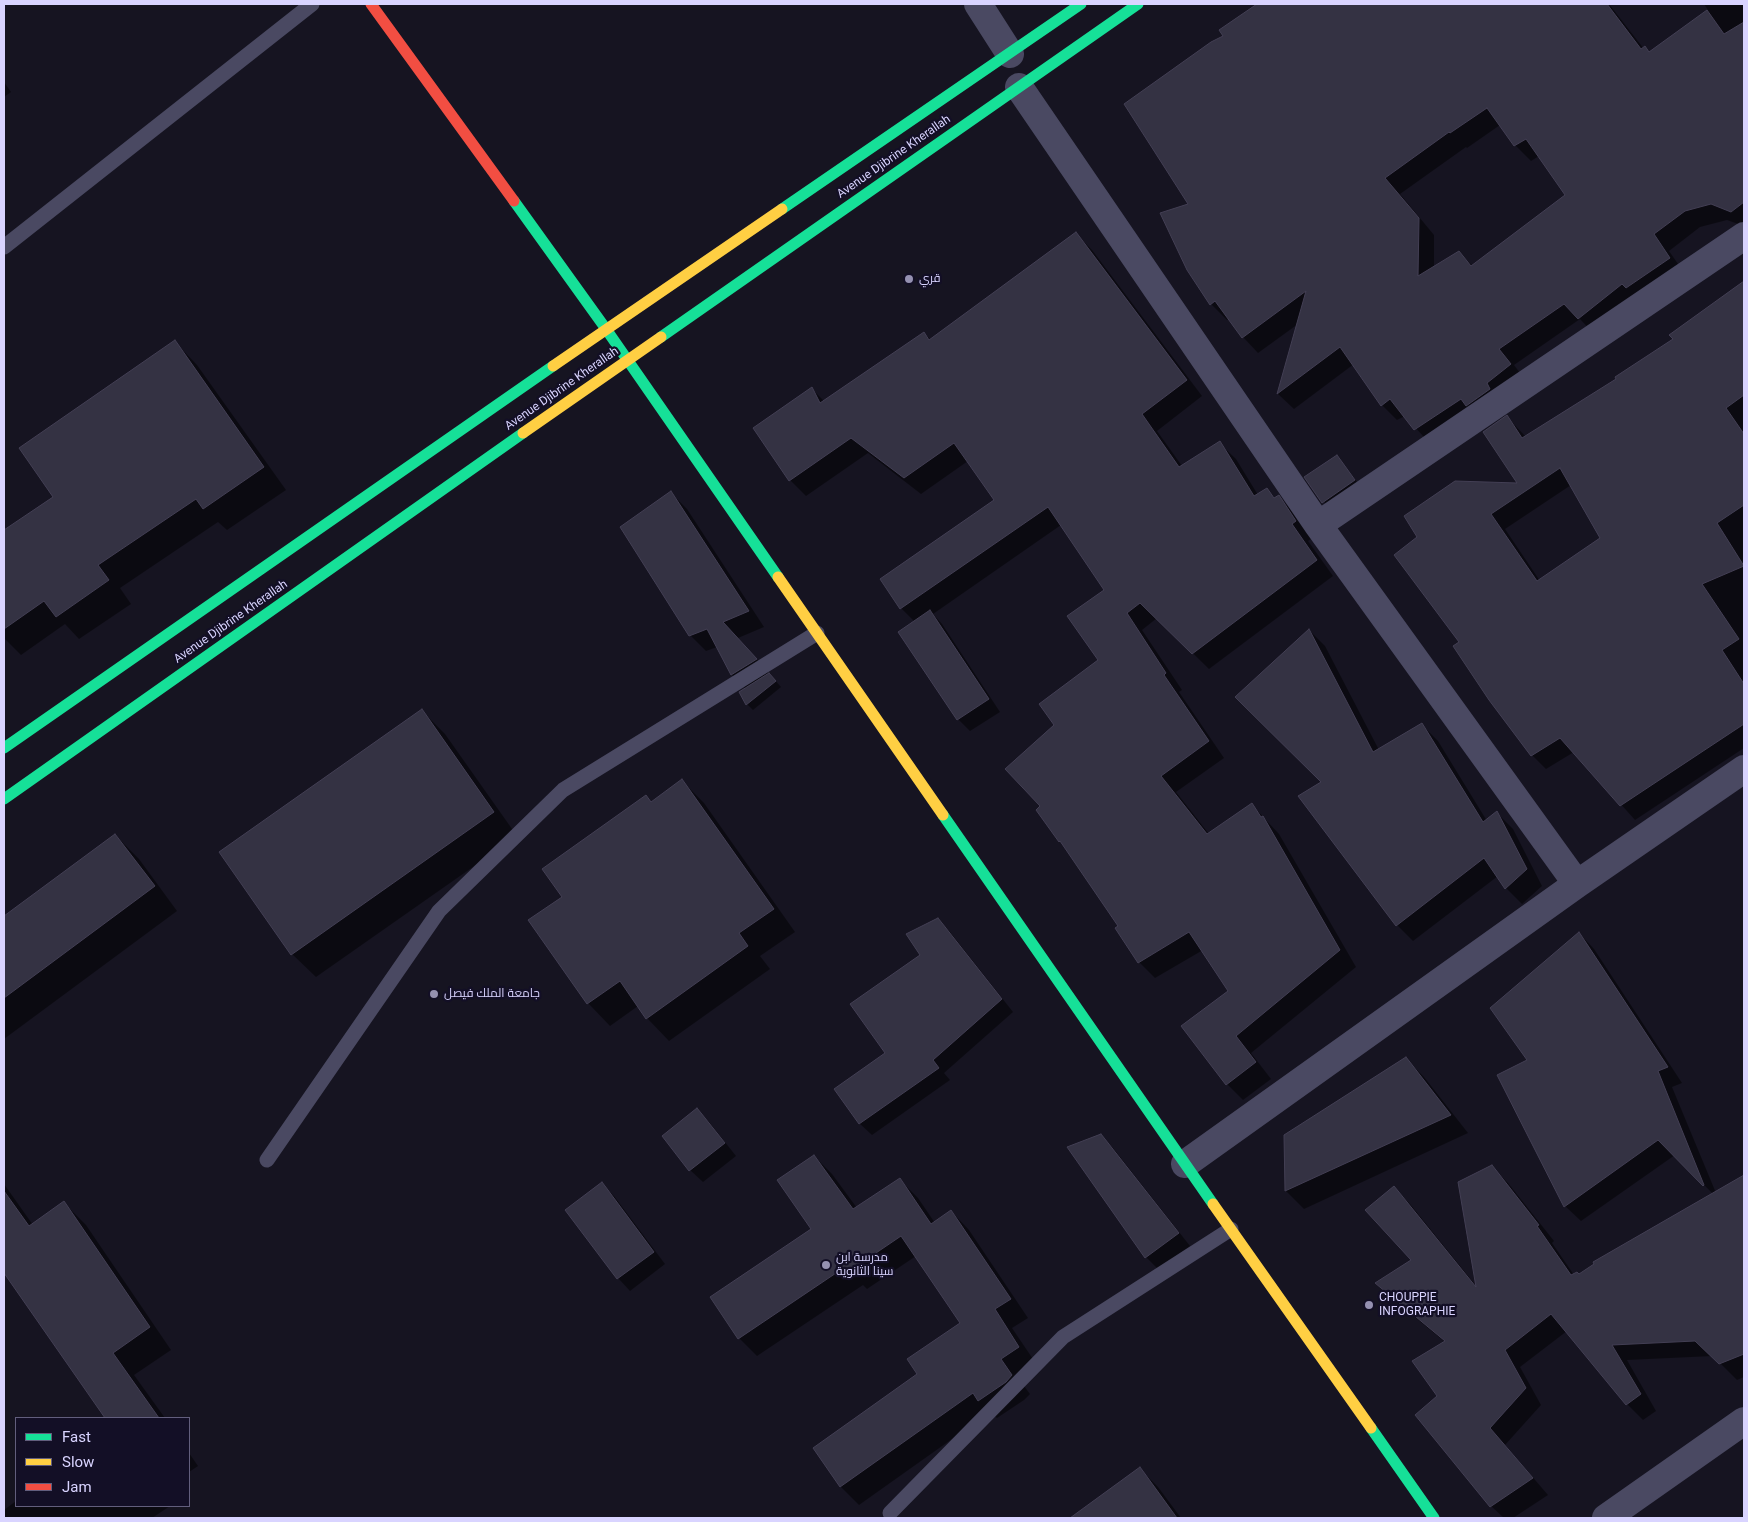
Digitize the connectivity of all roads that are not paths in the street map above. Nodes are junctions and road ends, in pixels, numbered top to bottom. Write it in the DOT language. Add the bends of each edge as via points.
graph roads {
  1 [pos="312,4"];
  2 [pos="371,4"];
  3 [pos="978,4"];
  4 [pos="1081,4"];
  5 [pos="1138,4"];
  6 [pos="1010,54"];
  7 [pos="1018,87"];
  8 [pos="1744,236"];
  9 [pos="4,247"];
  10 [pos="606,329"];
  11 [pos="628,360"];
  12 [pos="1318,525"];
  13 [pos="817,633"];
  14 [pos="4,748"];
  15 [pos="1744,769"];
  16 [pos="4,800"];
  17 [pos="1577,884"];
  18 [pos="267,1160"];
  19 [pos="1185,1164"];
  20 [pos="1231,1229"];
  21 [pos="1744,1421"];
  22 [pos="890,1512"];
  23 [pos="1434,1518"];
  24 [pos="1606,1518"];
  1 -- 9 [label="lane"];
  2 -- 10 [label="street"];
  3 -- 6 [label="street"];
  4 -- 6 [label="street, Avenue Djibrine Kherallah"];
  5 -- 7 [label="street, Avenue Djibrine Kherallah"];
  6 -- 10 [label="street, Avenue Djibrine Kherallah"];
  7 -- 11 [label="street, Avenue Djibrine Kherallah"];
  7 -- 12 [label="street"];
  8 -- 12 [label="street"];
  10 -- 11 [label="street"];
  10 -- 14 [label="street, Avenue Djibrine Kherallah"];
  11 -- 13 [label="street"];
  11 -- 16 [label="street, Avenue Djibrine Kherallah"];
  12 -- 17 [label="street"];
  13 -- 18 [label="lane" via="563,790 439,910"];
  13 -- 19 [label="street"];
  15 -- 17 [label="street"];
  17 -- 19 [label="street"];
  19 -- 20 [label="street"];
  20 -- 22 [label="lane" via="1063,1337"];
  20 -- 23 [label="street"];
  21 -- 24 [label="street"];
}
